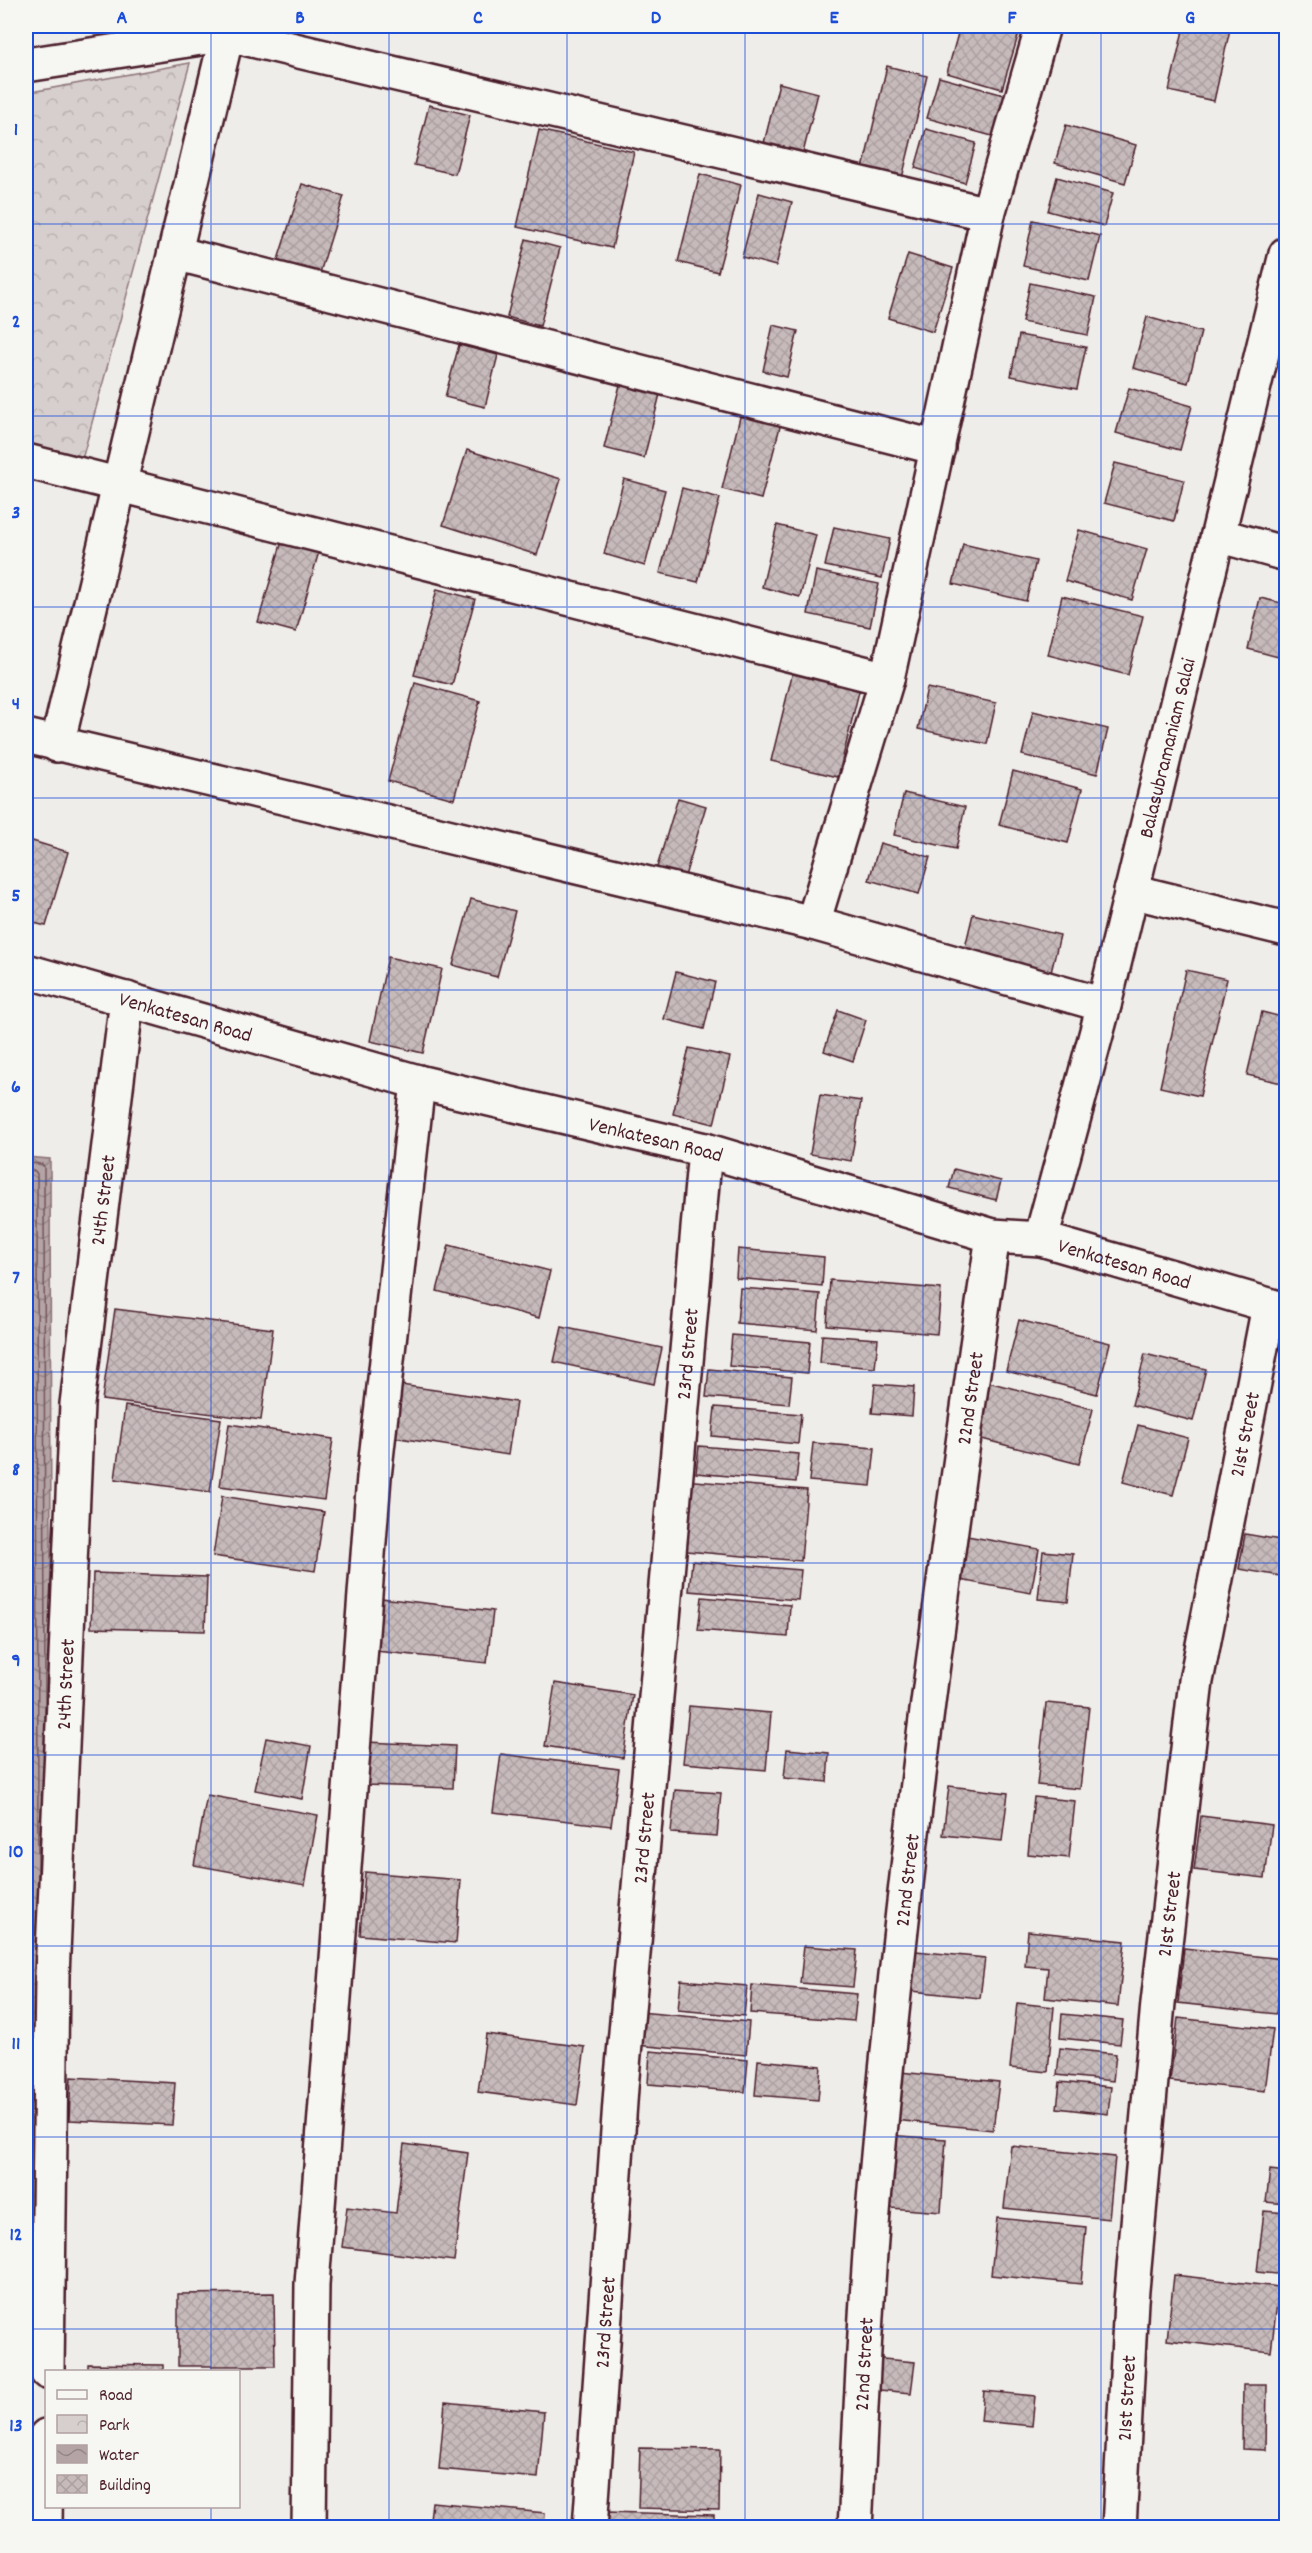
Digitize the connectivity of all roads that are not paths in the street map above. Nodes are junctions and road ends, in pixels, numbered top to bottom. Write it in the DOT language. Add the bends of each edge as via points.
graph roads {
  1 [pos="1043,26"];
  2 [pos="228,30"];
  3 [pos="26,65"];
  4 [pos="988,214"];
  5 [pos="175,253"];
  6 [pos="1287,254"];
  7 [pos="938,448"];
  8 [pos="26,461"];
  9 [pos="119,484"];
  10 [pos="1218,535"];
  11 [pos="1287,554"];
  12 [pos="888,679"];
  13 [pos="26,736"];
  14 [pos="57,745"];
  15 [pos="1131,891"];
  16 [pos="813,923"];
  17 [pos="1287,928"];
  18 [pos="26,971"];
  19 [pos="127,999"];
  20 [pos="1104,1005"];
  21 [pos="418,1082"];
  22 [pos="705,1150"];
  23 [pos="993,1236"];
  24 [pos="1041,1239"];
  25 [pos="1278,1308"];
  26 [pos="47,2370"];
  27 [pos="45,2508"];
  28 [pos="45,2528"];
  29 [pos="309,2528"];
  30 [pos="590,2528"];
  31 [pos="855,2528"];
  32 [pos="1119,2528"];
  1 -- 4 [label="street"];
  2 -- 3 [label="street"];
  2 -- 4 [label="street"];
  2 -- 5 [label="street"];
  4 -- 7 [label="street"];
  5 -- 7 [label="street"];
  5 -- 9 [label="street"];
  6 -- 10 [label="street, Balasubramaniam Salai"];
  7 -- 12 [label="street"];
  8 -- 9 [label="street"];
  9 -- 12 [label="street"];
  9 -- 14 [label="street"];
  10 -- 11 [label="street"];
  10 -- 15 [label="street, Balasubramaniam Salai"];
  12 -- 16 [label="street"];
  13 -- 14 [label="street"];
  14 -- 16 [label="street"];
  15 -- 17 [label="street"];
  15 -- 20 [label="street, Balasubramaniam Salai"];
  16 -- 20 [label="street"];
  18 -- 19 [label="street, Venkatesan Road"];
  19 -- 21 [label="street, Venkatesan Road"];
  19 -- 26 [label="street, 24th Street" via="77,1404 52,1976"];
  20 -- 24 [label="street, Balasubramaniam Salai"];
  21 -- 22 [label="street, Venkatesan Road"];
  21 -- 29 [label="street" via="374,1477 312,2284"];
  22 -- 23 [label="street, Venkatesan Road"];
  22 -- 30 [label="street, 23rd Street" via="621,2088"];
  23 -- 24 [label="street, Venkatesan Road"];
  23 -- 31 [label="street, 22nd Street" via="950,1526 913,1821 875,2191"];
  24 -- 25 [label="street, Venkatesan Road"];
  25 -- 32 [label="street, 21st Street" via="1195,1693 1158,2003 1131,2301"];
  27 -- 28 [label="street"];
}
